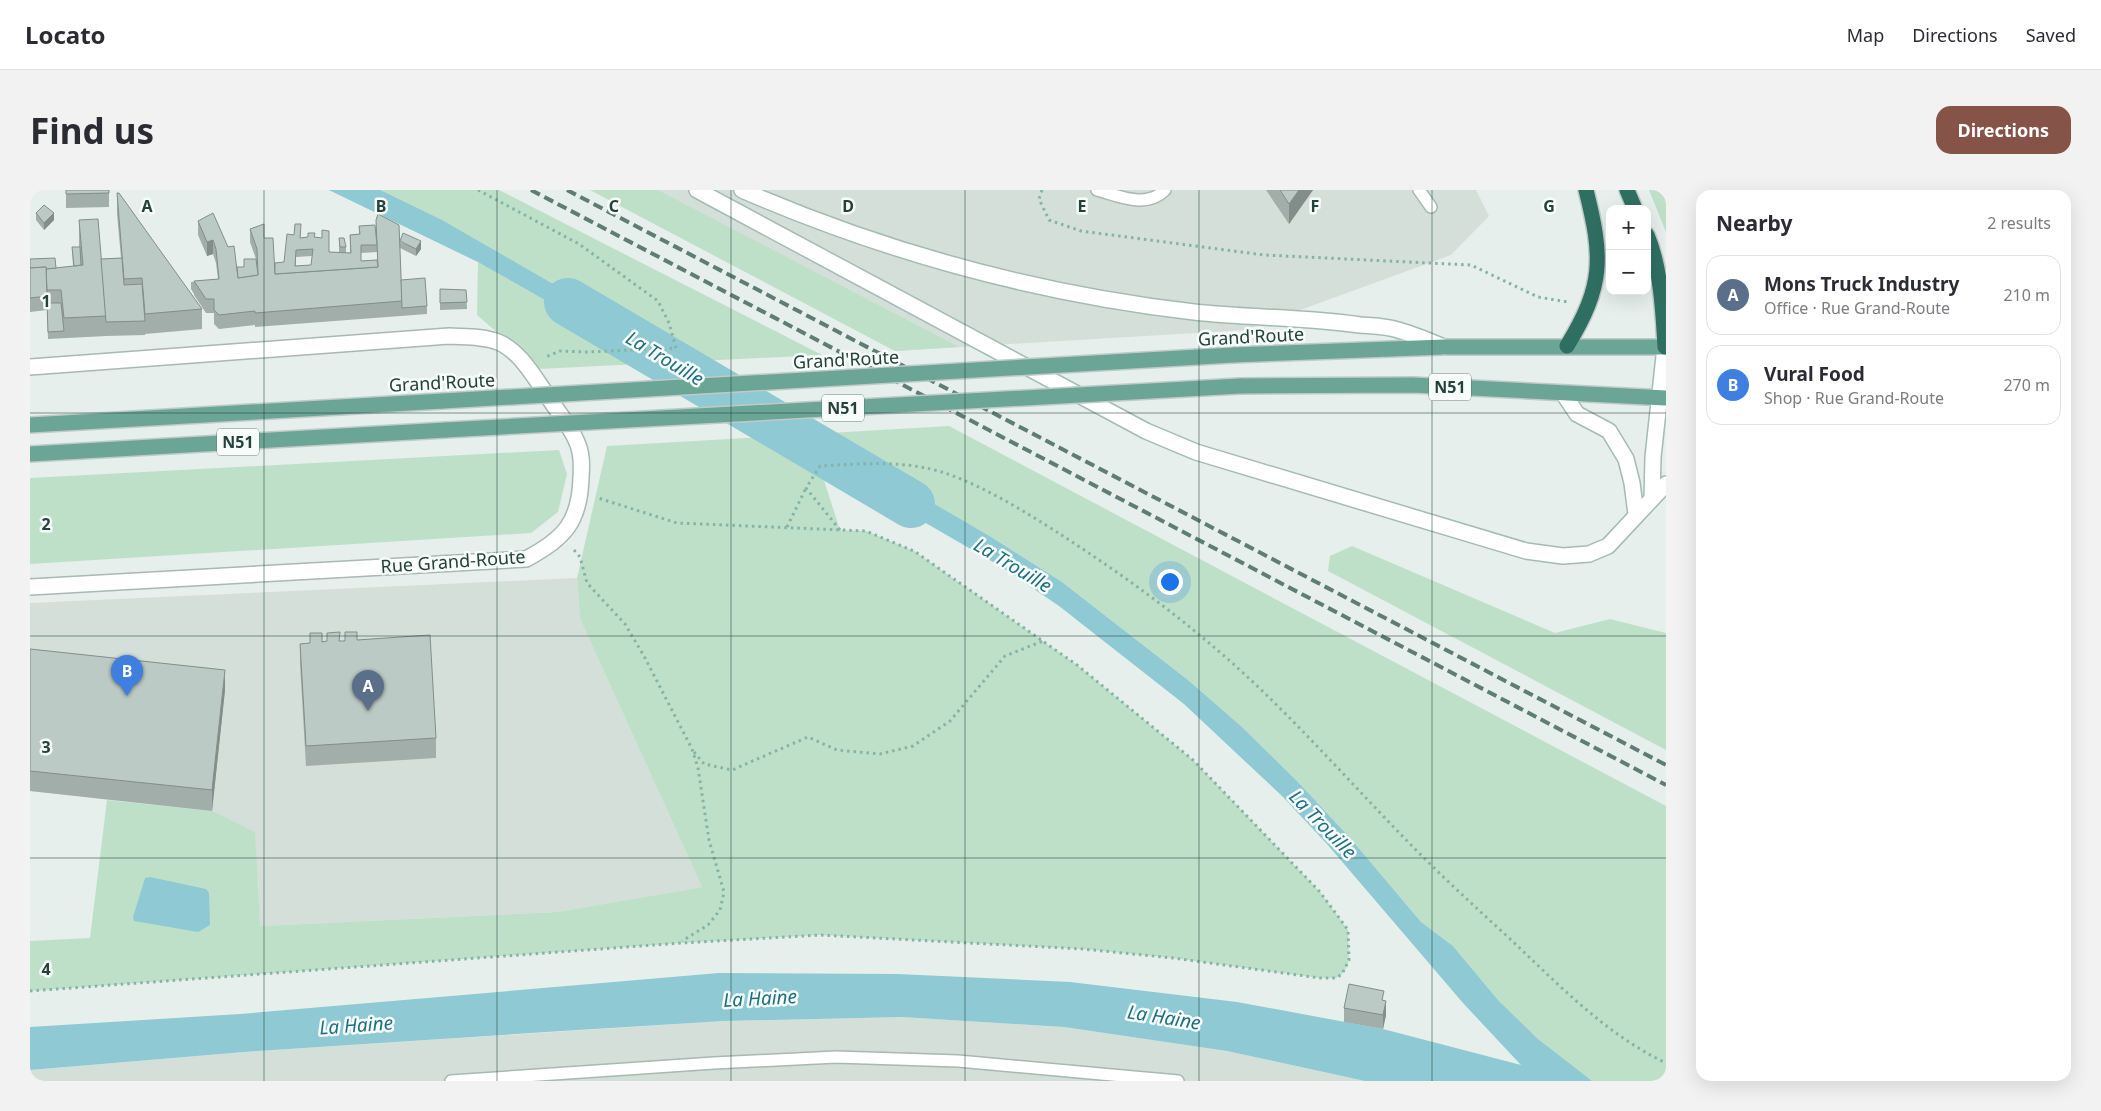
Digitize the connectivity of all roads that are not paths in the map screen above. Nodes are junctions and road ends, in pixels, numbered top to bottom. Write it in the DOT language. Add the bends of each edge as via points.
graph roads {
  1 [pos="697,190"];
  2 [pos="742,190"];
  3 [pos="1097,190"];
  4 [pos="1164,190"];
  5 [pos="1419,190"];
  6 [pos="1586,190"];
  7 [pos="1627,190"];
  8 [pos="1634,205"];
  9 [pos="1431,207"];
  10 [pos="1651,243"];
  11 [pos="1651,248"];
  12 [pos="1666,262"];
  13 [pos="1567,346"];
  14 [pos="1444,347"];
  15 [pos="1665,347"];
  16 [pos="30,367"];
  17 [pos="1562,393"];
  18 [pos="1662,398"];
  19 [pos="30,425"];
  20 [pos="30,454"];
  21 [pos="1666,484"];
  22 [pos="1652,498"];
  23 [pos="1636,514"];
  24 [pos="30,587"];
  25 [pos="451,1081"];
  26 [pos="1178,1081"];
  1 -- 23 [label="street" via="1146,431 1196,452 1526,550 1563,556 1589,554 1608,546"];
  2 -- 14 [label="street" via="872,240 1016,280 1099,298 1195,312 1324,320 1398,329"];
  3 -- 4 [label="lane" via="1139,201 1159,196"];
  5 -- 9 [label="lane"];
  6 -- 13 [label="highway" via="1598,244 1597,282 1584,319"];
  7 -- 8 [label="highway"];
  10 -- 12 [label="highway"];
  11 -- 15 [label="highway" via="1664,321"];
  13 -- 14 [label="main road, Grand'Route / N51"];
  13 -- 15 [label="main road, Grand'Route / N51"];
  14 -- 19 [label="main road, Grand'Route / N51, bridge" via="1232,355"];
  15 -- 18 [label="street"];
  16 -- 24 [label="street, Rue Grand-Route" via="449,336 478,337 500,343 528,367 576,440 582,458 581,493 576,516 562,536 526,559"];
  17 -- 18 [label="main road, N51"];
  17 -- 20 [label="main road, N51, bridge" via="1412,385 1240,386"];
  17 -- 23 [label="street" via="1578,414 1609,431 1626,459"];
  18 -- 22 [label="street" via="1653,456"];
  21 -- 22 [label="street"];
  22 -- 23 [label="street"];
  25 -- 26 [label="lane" via="836,1057 958,1061"];
}
